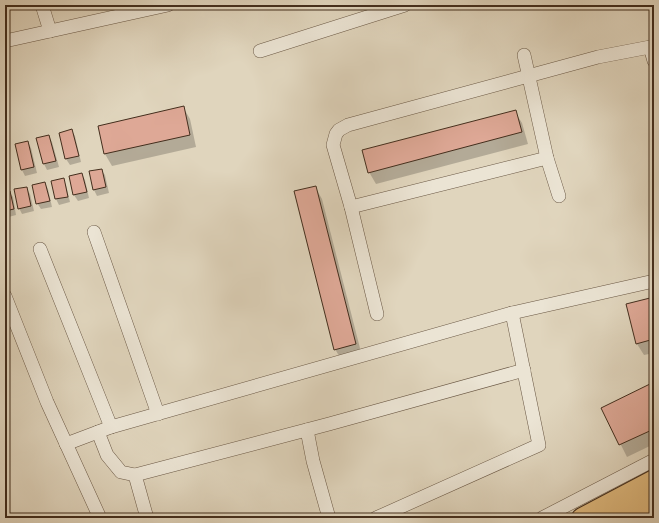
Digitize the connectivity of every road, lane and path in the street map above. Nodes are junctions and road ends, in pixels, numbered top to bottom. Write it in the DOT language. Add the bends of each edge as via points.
graph roads {
  1 [pos="42,5"];
  2 [pos="168,5"];
  3 [pos="404,5"];
  4 [pos="377,9"];
  5 [pos="50,31"];
  6 [pos="5,41"];
  7 [pos="652,46"];
  8 [pos="260,51"];
  9 [pos="524,55"];
  10 [pos="654,61"];
  11 [pos="528,75"];
  12 [pos="547,158"];
  13 [pos="559,196"];
  14 [pos="351,207"];
  15 [pos="94,232"];
  16 [pos="40,249"];
  17 [pos="654,281"];
  18 [pos="5,297"];
  19 [pos="512,313"];
  20 [pos="377,314"];
  21 [pos="524,370"];
  22 [pos="158,414"];
  23 [pos="111,427"];
  24 [pos="307,430"];
  25 [pos="98,432"];
  26 [pos="66,444"];
  27 [pos="654,460"];
  28 [pos="135,475"];
  29 [pos="654,480"];
  30 [pos="654,500"];
  31 [pos="100,518"];
  32 [pos="147,518"];
  33 [pos="329,518"];
  34 [pos="376,518"];
  35 [pos="542,518"];
  36 [pos="582,518"];
  37 [pos="620,518"];
  1 -- 5 [label="street"];
  2 -- 5 [label="street"];
  3 -- 4 [label="street"];
  4 -- 8 [label="street"];
  5 -- 6 [label="street"];
  7 -- 10 [label="street"];
  7 -- 11 [label="street"];
  9 -- 11 [label="street"];
  11 -- 12 [label="street"];
  11 -- 14 [label="street" via="348,125 339,130 333,145"];
  12 -- 13 [label="street"];
  12 -- 14 [label="street"];
  14 -- 20 [label="street"];
  15 -- 22 [label="street"];
  16 -- 23 [label="street"];
  17 -- 19 [label="street"];
  18 -- 26 [label="street"];
  19 -- 21 [label="street"];
  19 -- 22 [label="street"];
  21 -- 24 [label="street"];
  21 -- 34 [label="street" via="539,445"];
  22 -- 23 [label="street"];
  23 -- 25 [label="street"];
  24 -- 28 [label="street"];
  24 -- 33 [label="street"];
  25 -- 26 [label="street"];
  25 -- 28 [label="street" via="107,455 121,472"];
  26 -- 31 [label="street"];
  27 -- 35 [label="street"];
  28 -- 32 [label="street"];
  29 -- 36 [label="highway"];
  30 -- 37 [label="highway"];
}
